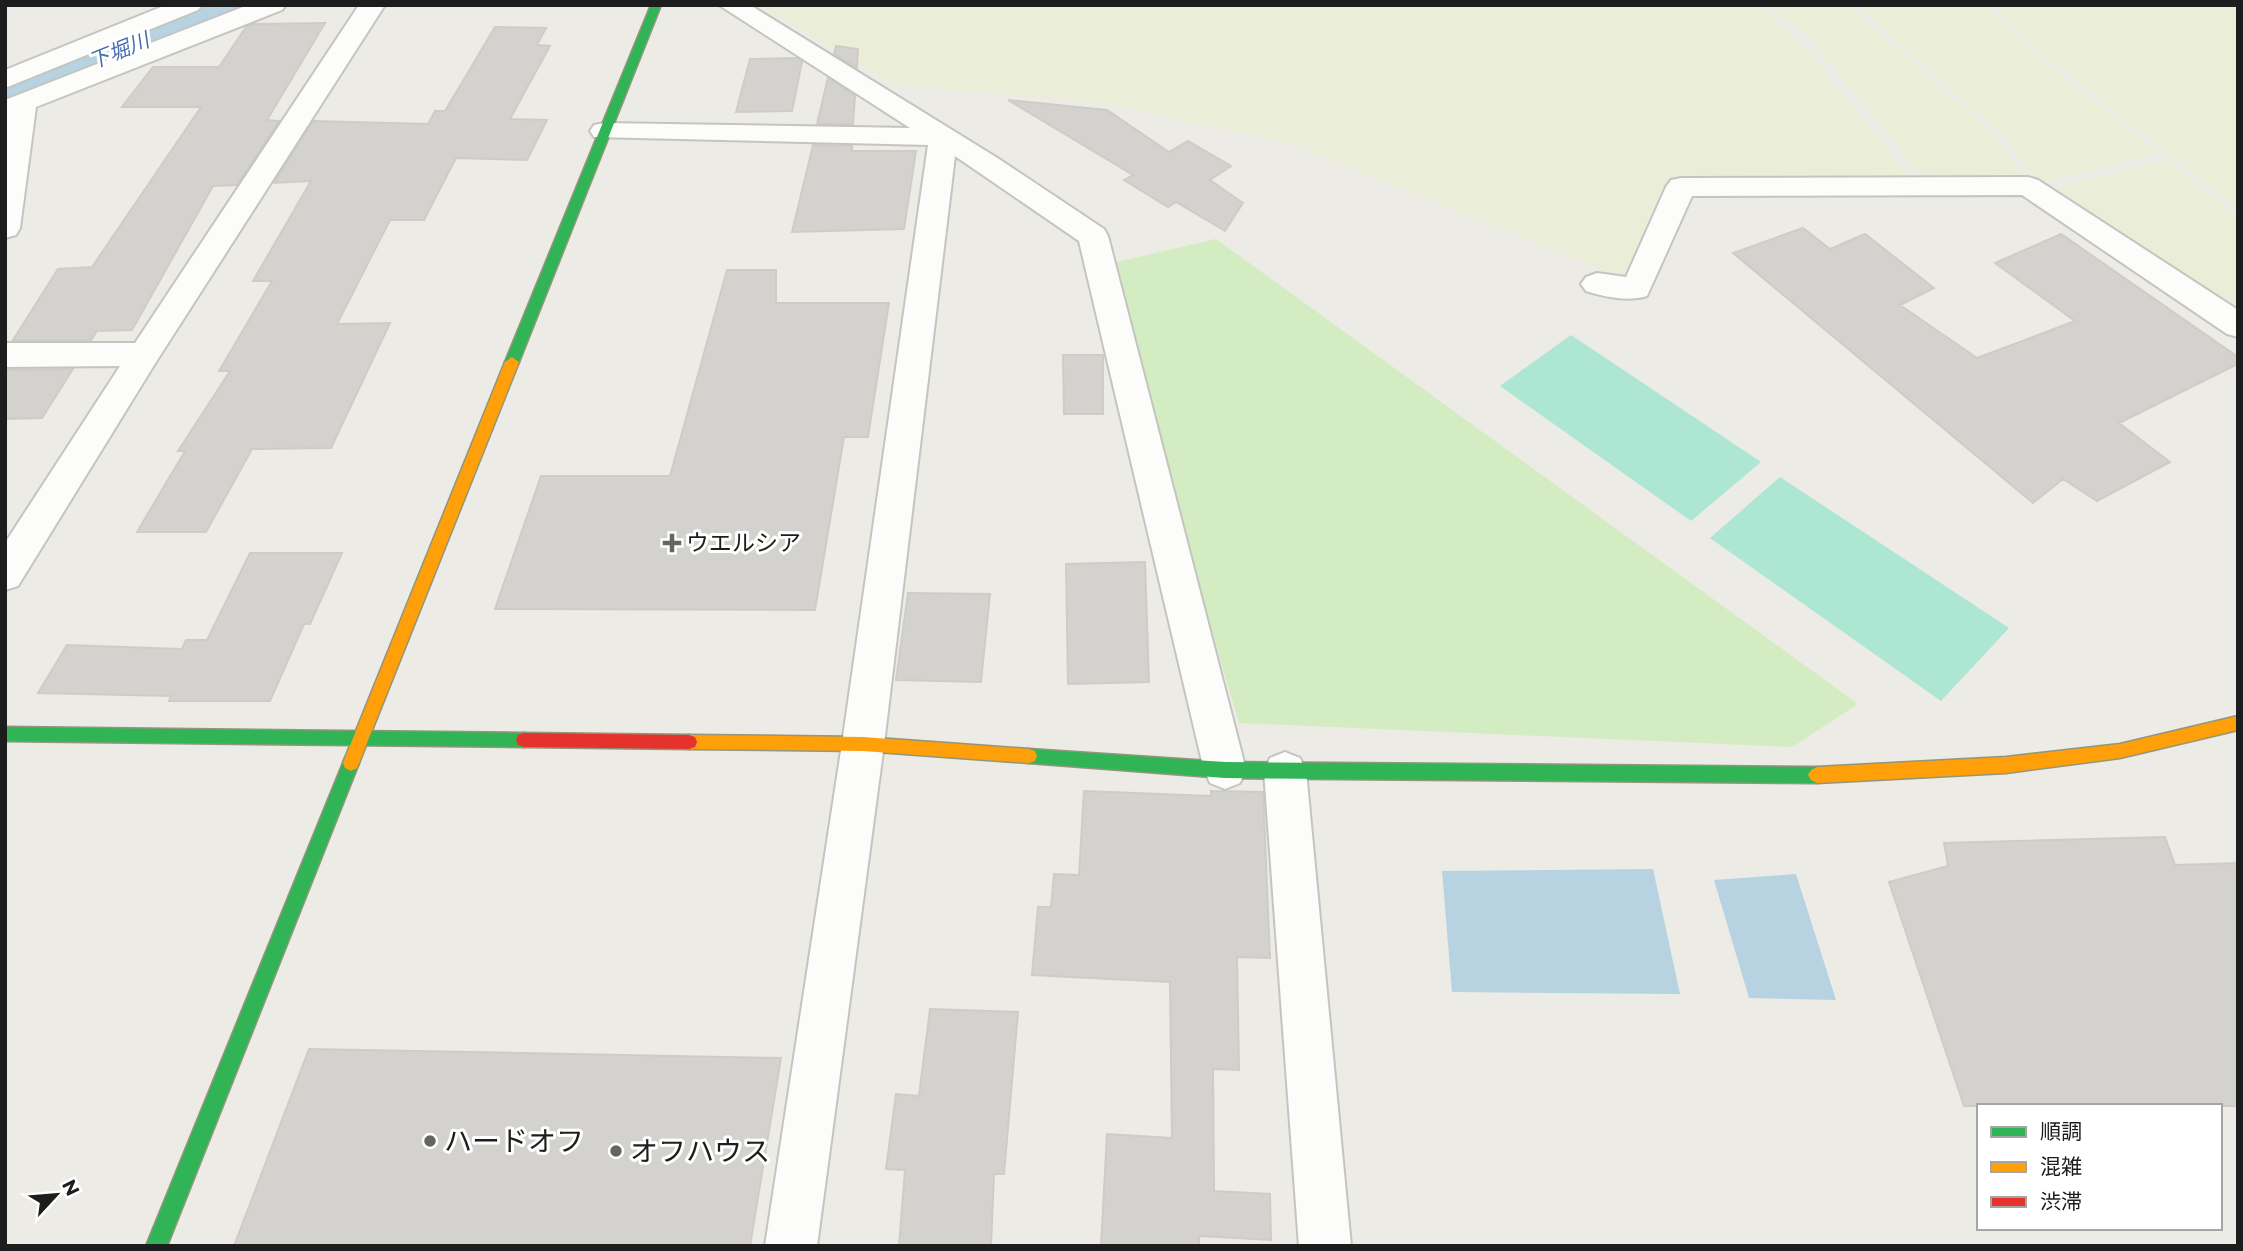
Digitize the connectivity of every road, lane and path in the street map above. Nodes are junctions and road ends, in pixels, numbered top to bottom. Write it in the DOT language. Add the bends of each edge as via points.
graph roads {
  1 [pos="189,5"];
  2 [pos="273,5"];
  3 [pos="372,5"];
  4 [pos="656,5"];
  5 [pos="732,5"];
  6 [pos="5,80"];
  7 [pos="14,107"];
  8 [pos="604,131"];
  9 [pos="943,137"];
  10 [pos="5,228"];
  11 [pos="1597,284"];
  12 [pos="2238,326"];
  13 [pos="144,354"];
  14 [pos="5,355"];
  15 [pos="5,575"];
  16 [pos="2238,723"];
  17 [pos="5,734"];
  18 [pos="360,737"];
  19 [pos="863,744"];
  20 [pos="1224,770"];
  21 [pos="1285,771"];
  22 [pos="156,1246"];
  23 [pos="791,1246"];
  24 [pos="1325,1246"];
  1 -- 6 [label="street"];
  2 -- 7 [label="street"];
  3 -- 13 [label="street"];
  4 -- 8 [label="street"];
  5 -- 9 [label="street"];
  7 -- 10 [label="street"];
  8 -- 9 [label="street"];
  8 -- 18 [label="street"];
  9 -- 19 [label="street"];
  9 -- 20 [label="street" via="1093,236"];
  11 -- 12 [label="street" via="1636,289 1681,187 2028,186"];
  13 -- 14 [label="street"];
  13 -- 15 [label="street"];
  16 -- 21 [label="street" via="2120,751 2006,765 1858,775"];
  17 -- 18 [label="street"];
  18 -- 19 [label="street"];
  18 -- 22 [label="street"];
  19 -- 20 [label="street"];
  19 -- 23 [label="street"];
  20 -- 21 [label="street"];
  21 -- 24 [label="street"];
}
